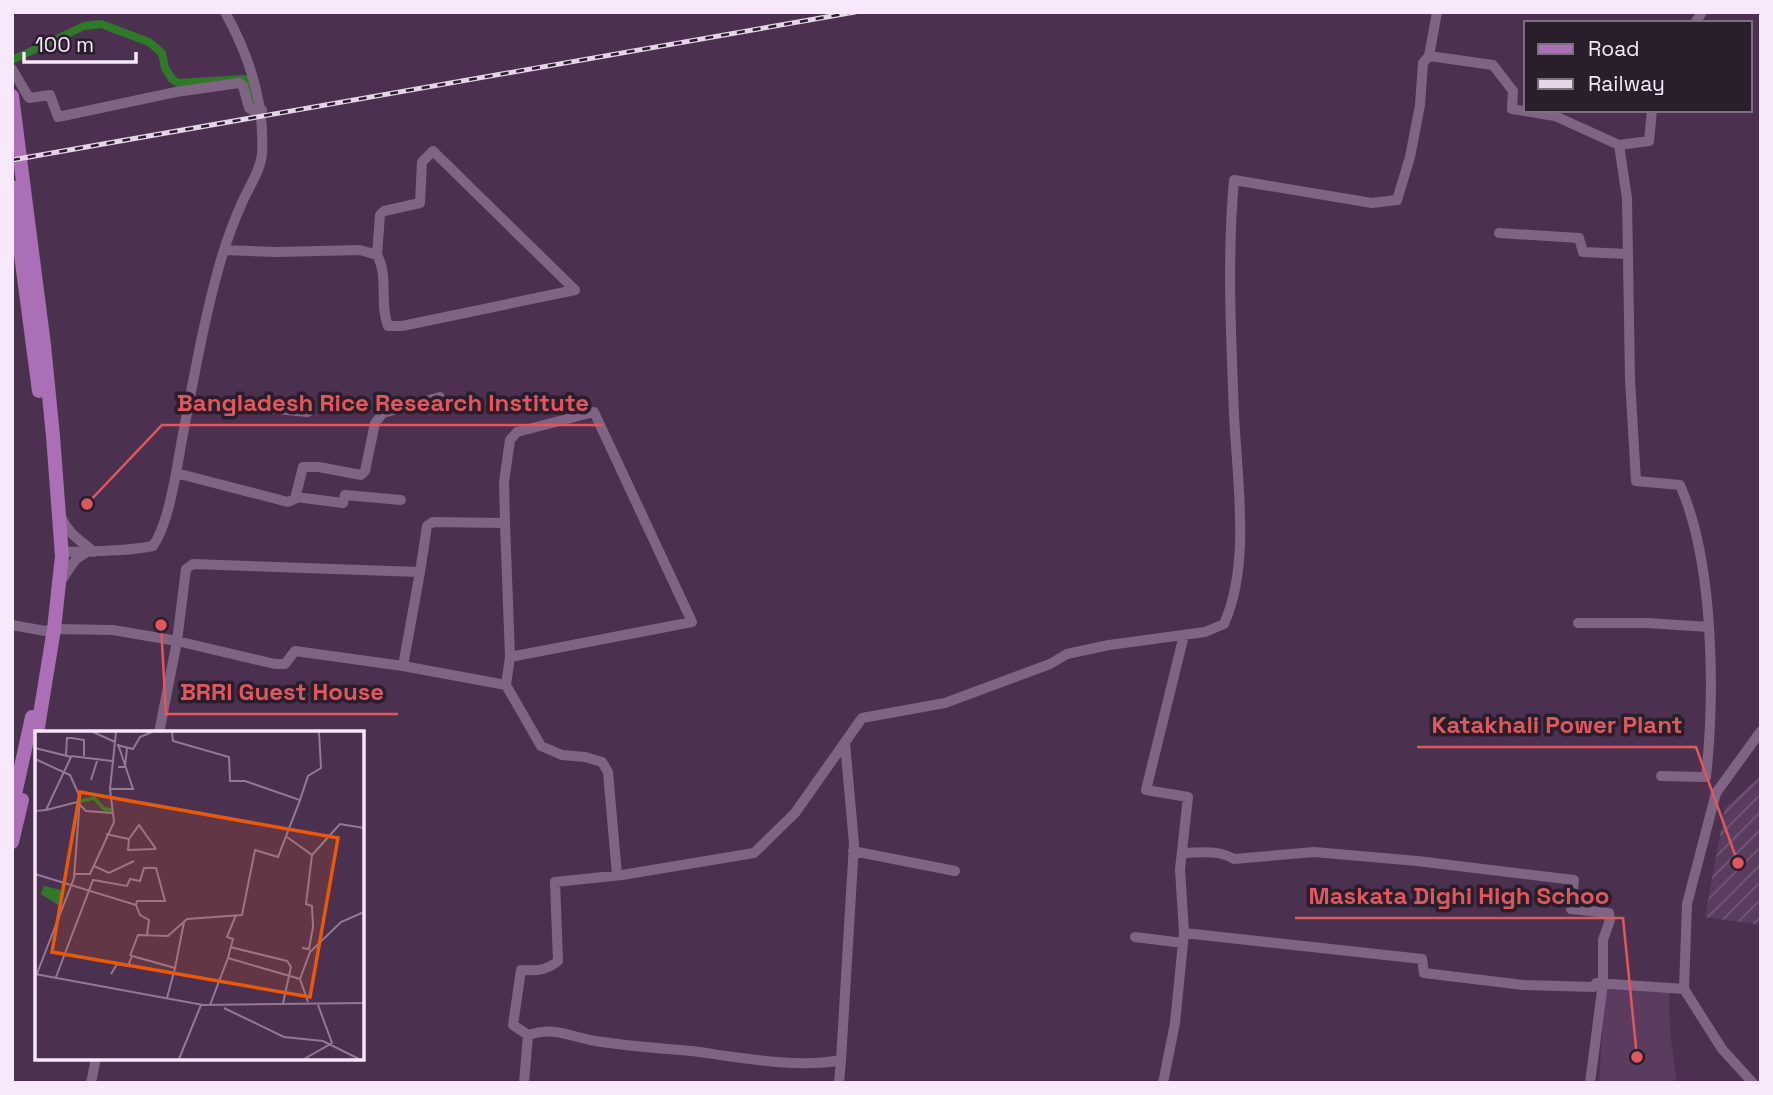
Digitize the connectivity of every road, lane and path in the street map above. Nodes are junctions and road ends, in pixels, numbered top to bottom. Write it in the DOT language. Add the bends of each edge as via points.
graph roads {
  1 [pos="225,12"];
  2 [pos="1437,12"];
  3 [pos="1429,56"];
  4 [pos="12,69"];
  5 [pos="12,96"];
  6 [pos="262,110"];
  7 [pos="1524,111"];
  8 [pos="1530,112"];
  9 [pos="1652,112"];
  10 [pos="1619,145"];
  11 [pos="12,187"];
  12 [pos="1499,233"];
  13 [pos="224,250"];
  14 [pos="377,254"];
  15 [pos="1628,254"];
  16 [pos="440,397"];
  17 [pos="189,401"];
  18 [pos="308,412"];
  19 [pos="176,473"];
  20 [pos="296,498"];
  21 [pos="401,500"];
  22 [pos="59,514"];
  23 [pos="505,523"];
  24 [pos="92,551"];
  25 [pos="61,552"];
  26 [pos="420,572"];
  27 [pos="60,583"];
  28 [pos="1578,623"];
  29 [pos="12,625"];
  30 [pos="1709,627"];
  31 [pos="50,630"];
  32 [pos="1184,635"];
  33 [pos="177,641"];
  34 [pos="510,657"];
  35 [pos="403,666"];
  36 [pos="506,685"];
  37 [pos="37,731"];
  38 [pos="159,731"];
  39 [pos="1761,731"];
  40 [pos="35,742"];
  41 [pos="845,743"];
  42 [pos="1661,776"];
  43 [pos="1706,776"];
  44 [pos="1718,790"];
  45 [pos="12,808"];
  46 [pos="12,842"];
  47 [pos="853,851"];
  48 [pos="1182,853"];
  49 [pos="955,870"];
  50 [pos="617,875"];
  51 [pos="1135,937"];
  52 [pos="1183,938"];
  53 [pos="1603,983"];
  54 [pos="1684,989"];
  55 [pos="528,1035"];
  56 [pos="96,1060"];
  57 [pos="841,1060"];
  58 [pos="92,1083"];
  59 [pos="524,1083"];
  60 [pos="839,1083"];
  61 [pos="1163,1083"];
  62 [pos="1590,1083"];
  63 [pos="1753,1083"];
  1 -- 6 [label="street" via="256,83"];
  2 -- 3 [label="street"];
  3 -- 7 [label="street" via="1493,65 1513,91 1512,109"];
  3 -- 32 [label="street" via="1423,64 1420,105 1397,200 1372,203 1234,180 1231,339 1239,576 1224,624"];
  4 -- 6 [label="street" via="29,98 50,94 58,117 239,83 249,108"];
  5 -- 22 [label="main road"];
  6 -- 13 [label="street" via="262,158"];
  8 -- 10 [label="street" via="1555,116"];
  9 -- 10 [label="street" via="1649,141"];
  10 -- 15 [label="street" via="1627,198"];
  11 -- 31 [label="main road" via="52,526"];
  12 -- 15 [label="street" via="1579,238 1583,252"];
  13 -- 14 [label="street" via="360,250"];
  13 -- 17 [label="street"];
  14 -- 14 [label="street" via="380,215 421,203 422,162 433,151 575,290 388,326"];
  15 -- 30 [label="street" via="1636,481 1680,485 1691,510"];
  16 -- 20 [label="street" via="383,413 375,424 361,475 303,467"];
  17 -- 18 [label="street"];
  17 -- 19 [label="street"];
  19 -- 20 [label="street" via="288,502"];
  19 -- 24 [label="street" via="160,536 153,546"];
  20 -- 21 [label="street" via="343,503 345,495"];
  22 -- 24 [label="street" via="75,539"];
  22 -- 25 [label="main road"];
  23 -- 26 [label="street" via="433,522 427,526"];
  23 -- 34 [label="street"];
  23 -- 34 [label="street" via="510,440 517,432 594,412 692,622"];
  24 -- 25 [label="street"];
  24 -- 27 [label="street" via="76,559"];
  25 -- 27 [label="main road"];
  26 -- 33 [label="street" via="193,564 186,569"];
  26 -- 35 [label="street"];
  27 -- 31 [label="main road"];
  28 -- 30 [label="street"];
  29 -- 31 [label="street"];
  30 -- 43 [label="street"];
  31 -- 33 [label="street" via="113,630"];
  31 -- 37 [label="main road"];
  31 -- 45 [label="main road"];
  32 -- 41 [label="street" via="1067,654 945,702 862,718"];
  32 -- 48 [label="street" via="1146,790 1188,797"];
  33 -- 35 [label="street" via="275,664 285,664 295,651"];
  33 -- 38 [label="street"];
  34 -- 36 [label="street"];
  35 -- 36 [label="street"];
  36 -- 50 [label="street" via="541,746 602,762 608,772"];
  39 -- 44 [label="street"];
  40 -- 46 [label="main road"];
  41 -- 47 [label="street"];
  41 -- 50 [label="street" via="795,813 754,853"];
  42 -- 43 [label="street"];
  43 -- 44 [label="street"];
  44 -- 54 [label="street" via="1687,904"];
  47 -- 49 [label="street"];
  47 -- 57 [label="street"];
  48 -- 52 [label="street"];
  48 -- 53 [label="street" via="1213,851 1234,859 1314,852 1574,880 1571,909 1609,913 1603,940"];
  50 -- 55 [label="street" via="555,882 558,961 536,971 521,970 513,1025"];
  51 -- 52 [label="street"];
  52 -- 53 [label="street" via="1422,959 1424,973 1523,985 1594,988"];
  52 -- 61 [label="street" via="1175,1023"];
  53 -- 54 [label="street"];
  53 -- 62 [label="street"];
  54 -- 63 [label="street" via="1722,1048"];
  55 -- 57 [label="street" via="561,1031 590,1040 758,1059"];
  55 -- 59 [label="street"];
  56 -- 58 [label="street"];
  57 -- 60 [label="street"];
}
